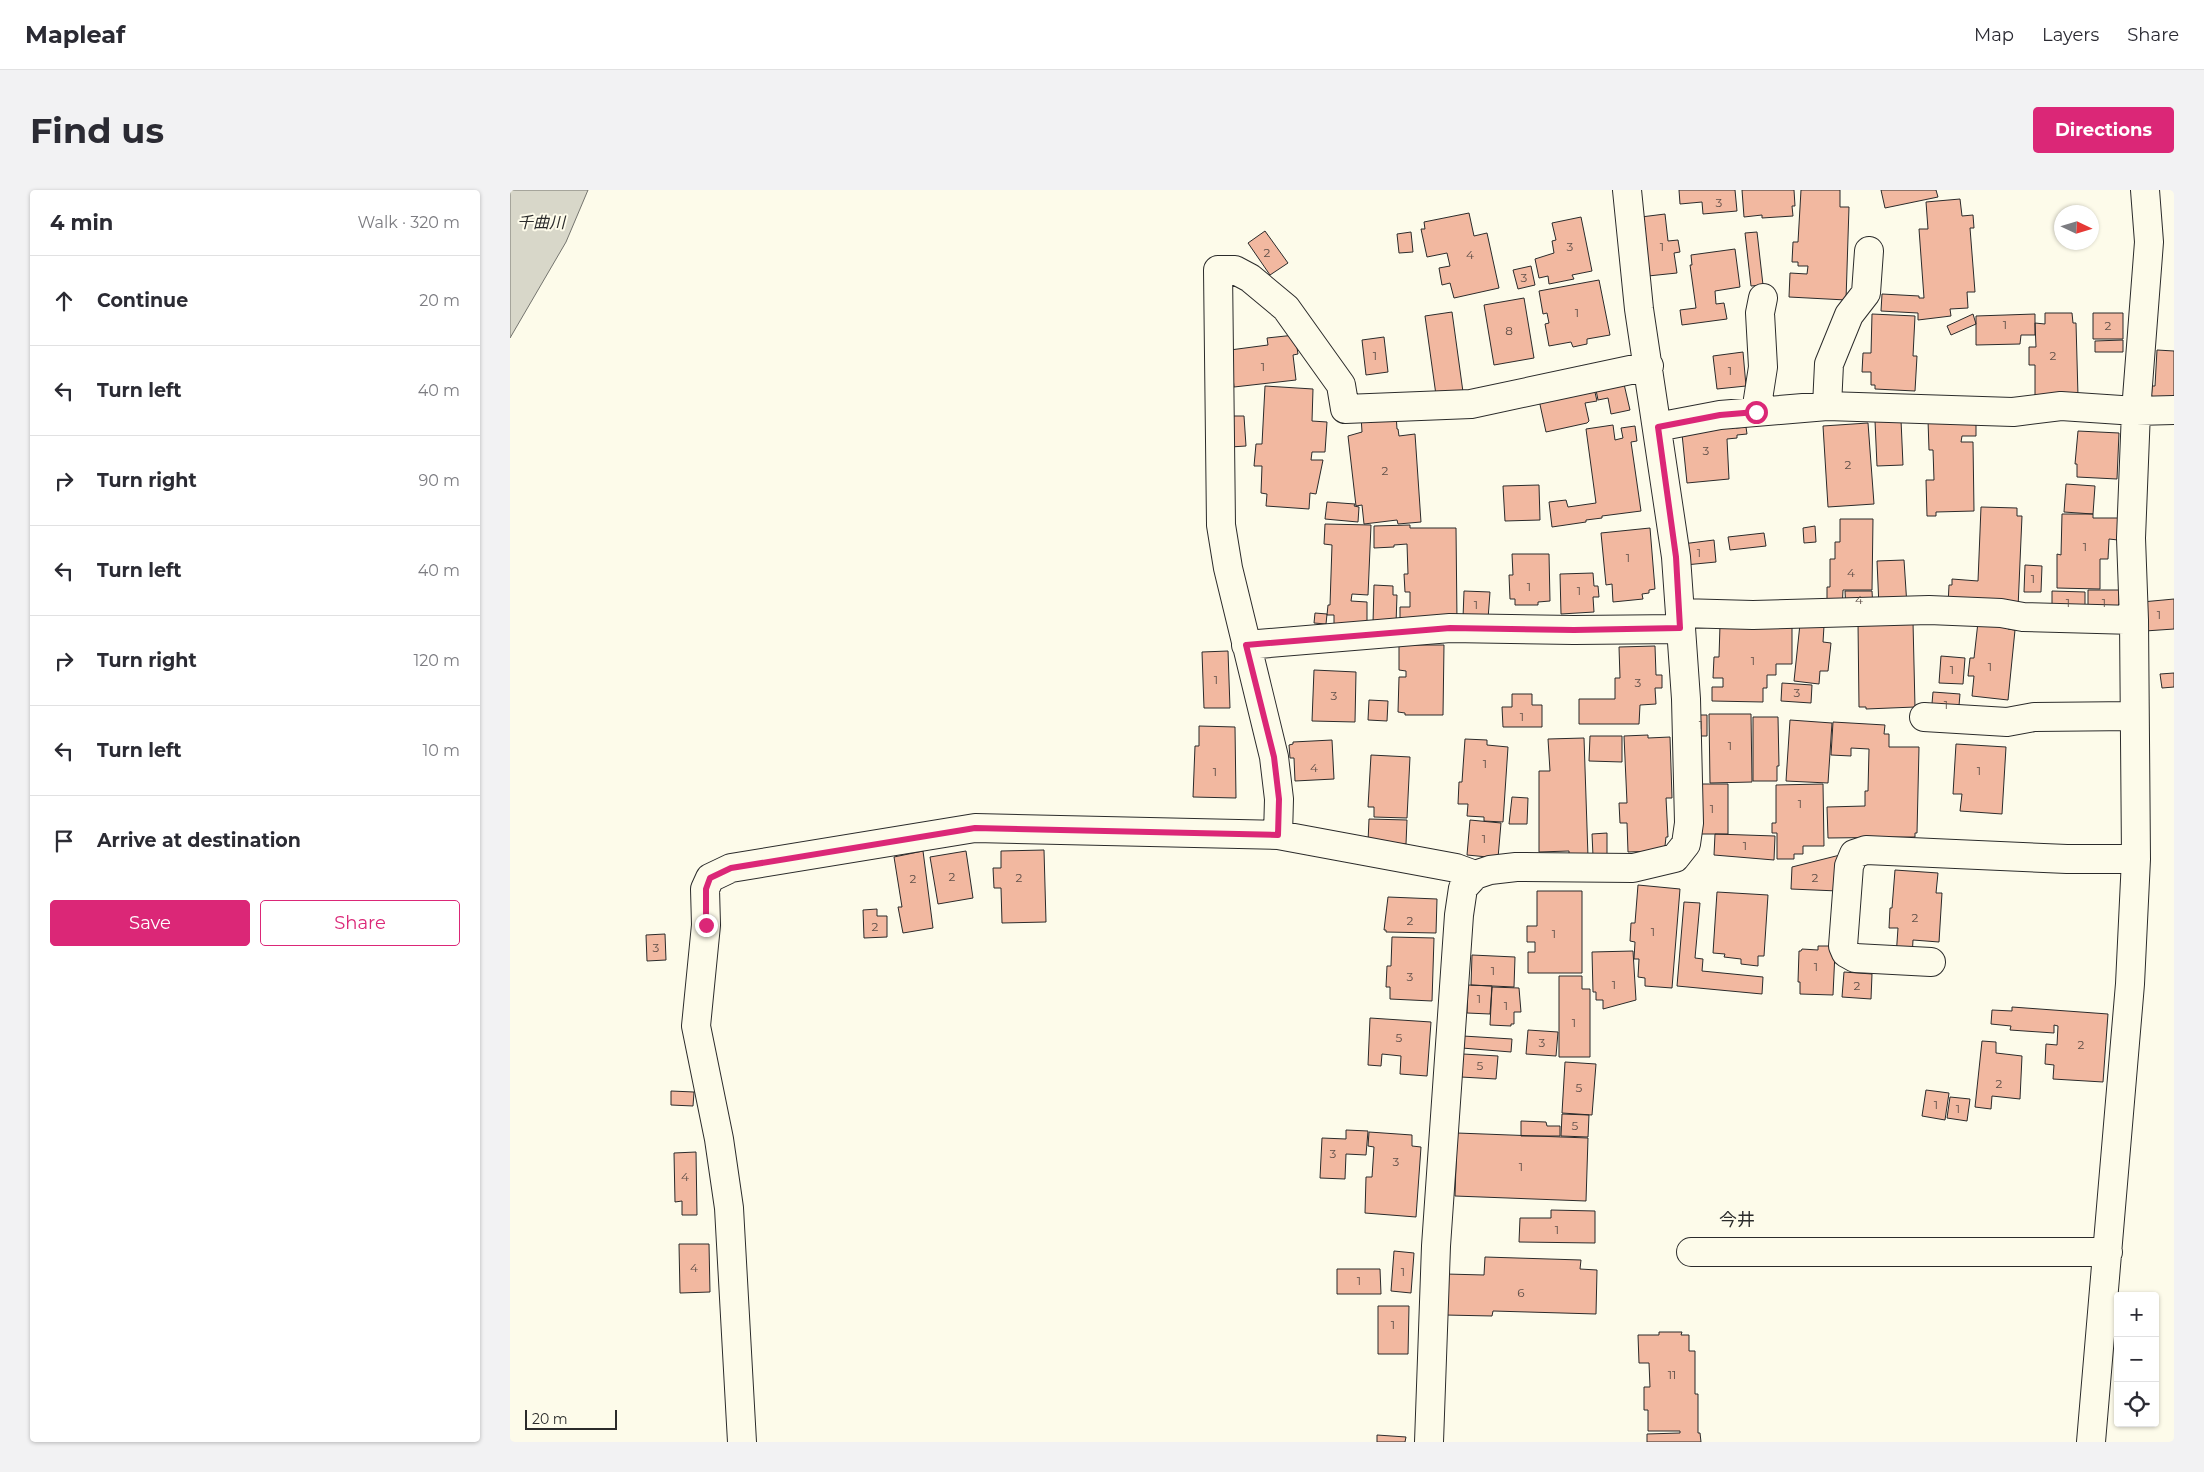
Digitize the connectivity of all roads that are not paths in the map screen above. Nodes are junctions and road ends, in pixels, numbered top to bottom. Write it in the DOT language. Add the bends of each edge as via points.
graph roads {
  1 [pos="1627,190"];
  2 [pos="2146,190"];
  3 [pos="1868,251"];
  4 [pos="1763,298"];
  5 [pos="1649,366"];
  6 [pos="1827,406"];
  7 [pos="2136,410"];
  8 [pos="2174,410"];
  9 [pos="1756,412"];
  10 [pos="1658,427"];
  11 [pos="2134,620"];
  12 [pos="1680,621"];
  13 [pos="1246,645"];
  14 [pos="2134,716"];
  15 [pos="1924,717"];
  16 [pos="1278,835"];
  17 [pos="2136,859"];
  18 [pos="1474,875"];
  19 [pos="1931,962"];
  20 [pos="1691,1252"];
  21 [pos="2108,1252"];
  22 [pos="742,1442"];
  23 [pos="1429,1442"];
  24 [pos="2091,1442"];
  1 -- 5 [label="street" via="1639,309"];
  2 -- 7 [label="street" via="2149,242"];
  3 -- 6 [label="street" via="1866,293 1849,316 1828,364"];
  4 -- 9 [label="street" via="1760,313 1763,367"];
  5 -- 10 [label="street"];
  5 -- 13 [label="street" via="1471,404 1345,408 1341,385 1286,308 1250,278 1235,270 1218,270 1221,525"];
  6 -- 7 [label="street" via="2013,412 2061,406"];
  6 -- 9 [label="street"];
  7 -- 8 [label="street"];
  7 -- 11 [label="street" via="2131,538"];
  9 -- 10 [label="street"];
  10 -- 12 [label="street" via="1676,557"];
  11 -- 12 [label="street" via="1929,610 1752,615"];
  11 -- 14 [label="street"];
  12 -- 13 [label="street" via="1574,630 1450,628"];
  12 -- 18 [label="street" via="1686,699 1689,823 1686,844 1675,858 1633,868 1516,867"];
  13 -- 16 [label="street" via="1274,757 1279,799"];
  14 -- 15 [label="street" via="2034,717 2007,722"];
  14 -- 17 [label="street"];
  16 -- 18 [label="street" via="1456,868"];
  16 -- 22 [label="street" via="975,828 731,868 710,878 706,889 706,925 696,1026 729,1208"];
  17 -- 19 [label="street" via="1866,850 1854,854 1848,876 1843,946 1846,953 1855,958"];
  17 -- 21 [label="street" via="2130,984"];
  18 -- 23 [label="street" via="1463,888 1459,915 1436,1246"];
  20 -- 21 [label="street"];
  21 -- 24 [label="street"];
}
